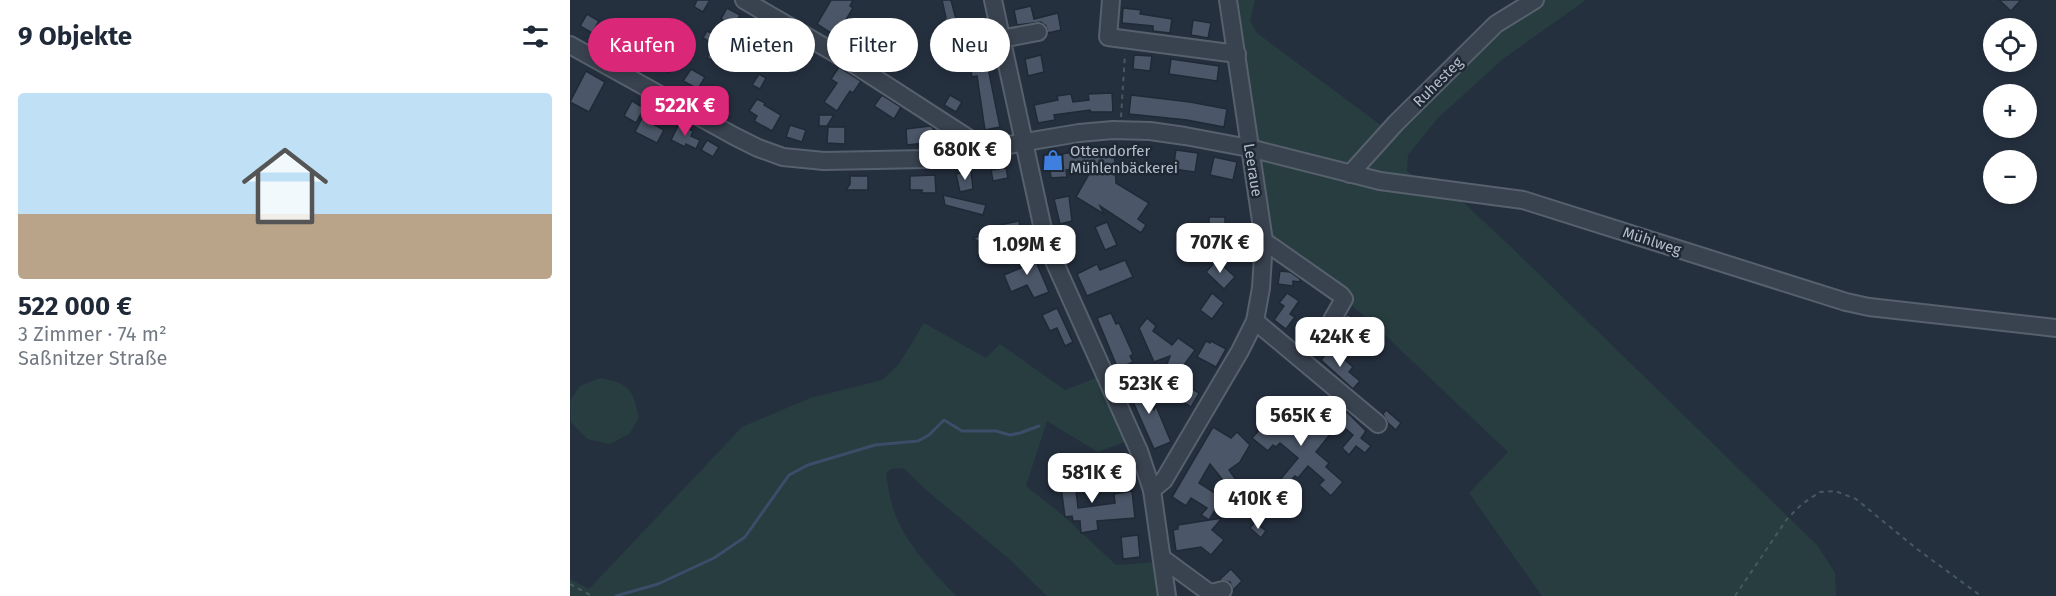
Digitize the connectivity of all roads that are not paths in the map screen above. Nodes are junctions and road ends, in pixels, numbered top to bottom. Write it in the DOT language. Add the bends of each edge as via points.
graph roads {
  1 [pos="744,0"];
  2 [pos="993,0"];
  3 [pos="1111,0"];
  4 [pos="1228,0"];
  5 [pos="1535,0"];
  6 [pos="997,18"];
  7 [pos="1038,32"];
  8 [pos="1010,37"];
  9 [pos="570,45"];
  10 [pos="1237,54"];
  11 [pos="1008,72"];
  12 [pos="1023,143"];
  13 [pos="1249,148"];
  14 [pos="985,149"];
  15 [pos="1350,174"];
  16 [pos="1264,241"];
  17 [pos="1332,320"];
  18 [pos="1255,321"];
  19 [pos="2056,328"];
  20 [pos="1378,424"];
  21 [pos="1152,490"];
  22 [pos="1162,558"];
  23 [pos="1223,590"];
  24 [pos="1167,596"];
  1 -- 14 [label="street" via="852,63"];
  2 -- 6 [label="street"];
  3 -- 10 [label="street" via="1108,37"];
  4 -- 10 [label="street, Leeraue"];
  5 -- 15 [label="street, Ruhesteg" via="1496,24"];
  7 -- 8 [label="street"];
  9 -- 14 [label="street, Mühlweg" via="734,136 783,157 824,161 926,159"];
  10 -- 13 [label="street, Leeraue"];
  11 -- 12 [label="street"];
  12 -- 13 [label="street, Mühlweg" via="1079,133 1150,130"];
  12 -- 14 [label="street, Mühlweg"];
  12 -- 21 [label="street" via="1046,243 1139,451"];
  13 -- 15 [label="street, Mühlweg"];
  13 -- 16 [label="street, Leeraue"];
  15 -- 19 [label="street, Mühlweg" via="1522,200 1846,302"];
  16 -- 17 [label="street" via="1341,294 1343,304"];
  16 -- 18 [label="street, Leeraue"];
  18 -- 20 [label="street"];
  18 -- 21 [label="street, Leeraue" via="1164,480"];
  21 -- 22 [label="street"];
  22 -- 23 [label="street" via="1193,585 1212,593"];
  22 -- 24 [label="street"];
}
